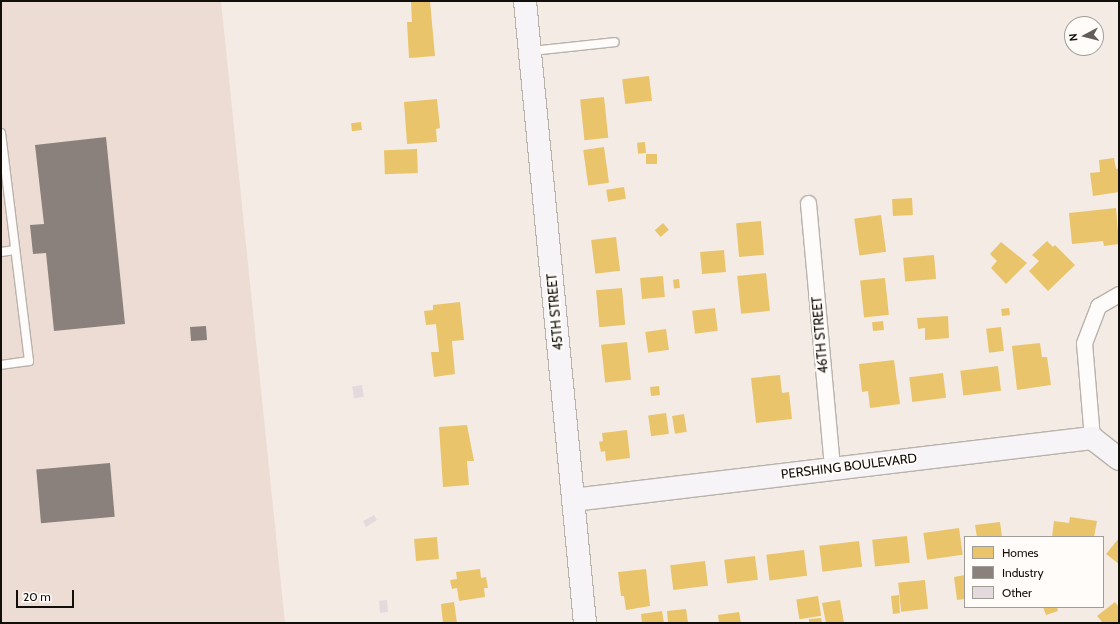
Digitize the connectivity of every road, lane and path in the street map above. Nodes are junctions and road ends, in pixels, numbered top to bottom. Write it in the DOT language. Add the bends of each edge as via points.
graph roads {
  1 [pos="525,1"];
  2 [pos="615,42"];
  3 [pos="530,52"];
  4 [pos="1,133"];
  5 [pos="808,203"];
  6 [pos="15,250"];
  7 [pos="1,252"];
  8 [pos="1119,294"];
  9 [pos="1,365"];
  10 [pos="1092,438"];
  11 [pos="1119,459"];
  12 [pos="832,468"];
  13 [pos="573,500"];
  14 [pos="585,623"];
  1 -- 3 [label="street, 45TH STREET"];
  2 -- 3 [label="lane"];
  3 -- 13 [label="street, 45TH STREET"];
  4 -- 6 [label="lane"];
  5 -- 12 [label="street, 46TH STREET"];
  6 -- 7 [label="lane"];
  6 -- 9 [label="lane" via="29,362"];
  8 -- 10 [label="street" via="1098,306 1084,343"];
  10 -- 11 [label="street"];
  10 -- 12 [label="street, PERSHING BOULEVARD"];
  12 -- 13 [label="street, PERSHING BOULEVARD"];
  13 -- 14 [label="street, 45TH STREET"];
}
